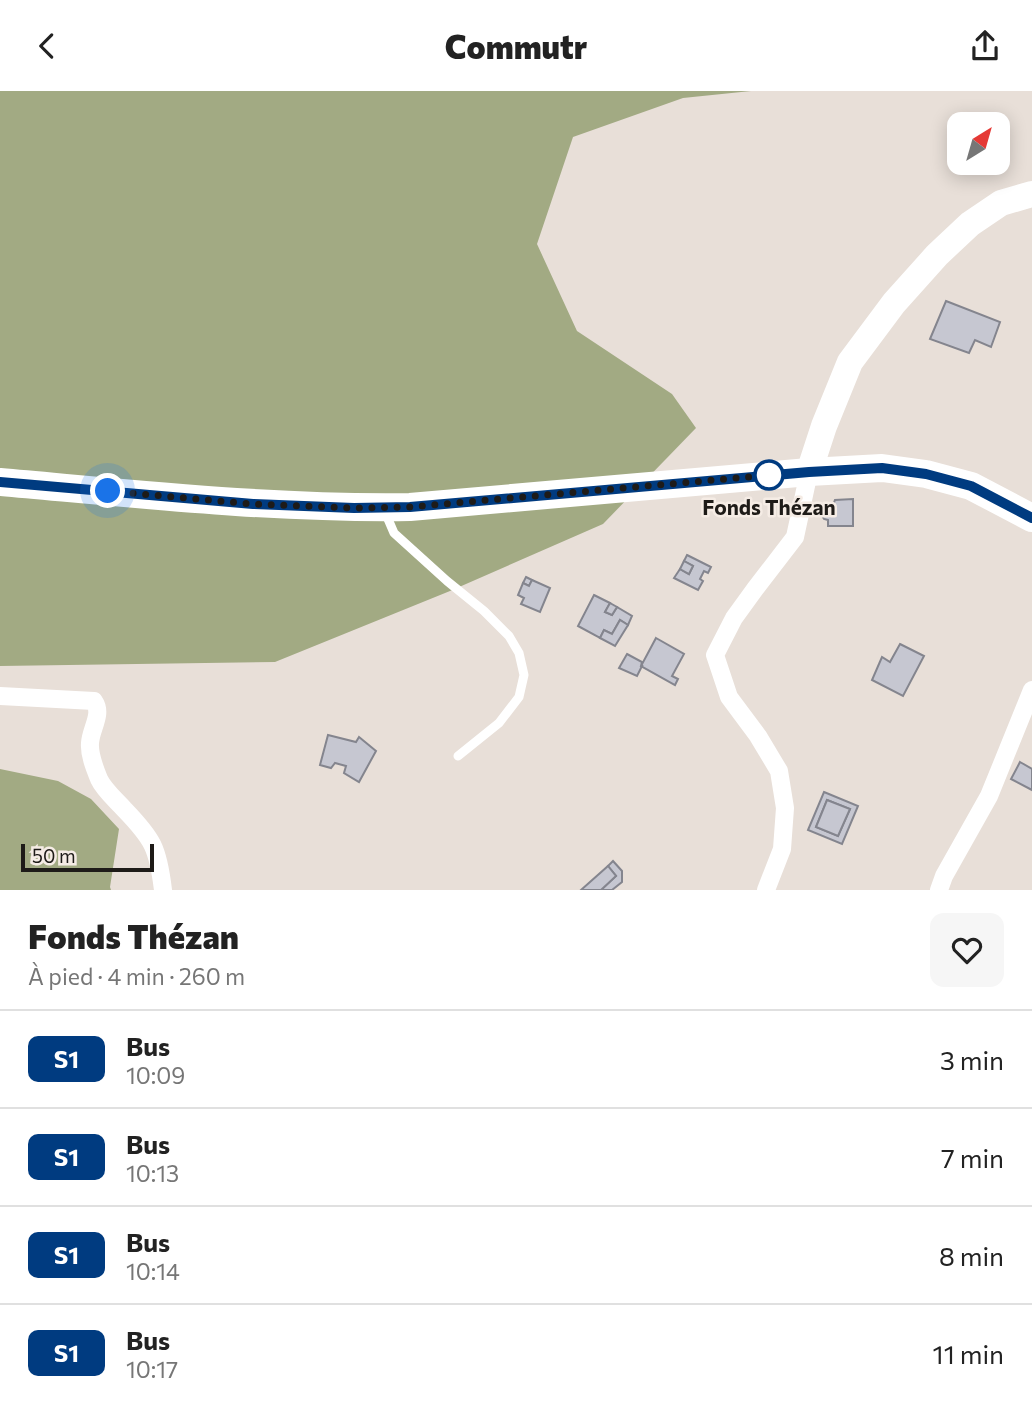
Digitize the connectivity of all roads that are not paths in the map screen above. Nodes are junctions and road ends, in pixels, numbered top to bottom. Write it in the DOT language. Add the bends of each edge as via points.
graph roads {
  1 [pos="1032,194"];
  2 [pos="809,472"];
  3 [pos="0,482"];
  4 [pos="383,507"];
  5 [pos="1032,518"];
  6 [pos="1032,690"];
  7 [pos="0,696"];
  8 [pos="458,756"];
  9 [pos="163,890"];
  10 [pos="765,890"];
  11 [pos="939,890"];
  1 -- 2 [label="street" via="1001,203 970,224 894,303 850,362"];
  2 -- 4 [label="main road"];
  2 -- 5 [label="main road" via="882,468 926,474 971,486"];
  2 -- 10 [label="street" via="795,537 741,608 715,655 729,697 779,771 785,808 782,849"];
  3 -- 4 [label="main road" via="253,504"];
  4 -- 8 [label="lane" via="394,533 484,611 519,653 524,675 519,697 499,723"];
  6 -- 11 [label="street" via="989,796"];
  7 -- 9 [label="street" via="94,701 97,716 91,756 101,783 152,842 160,861"];
}
